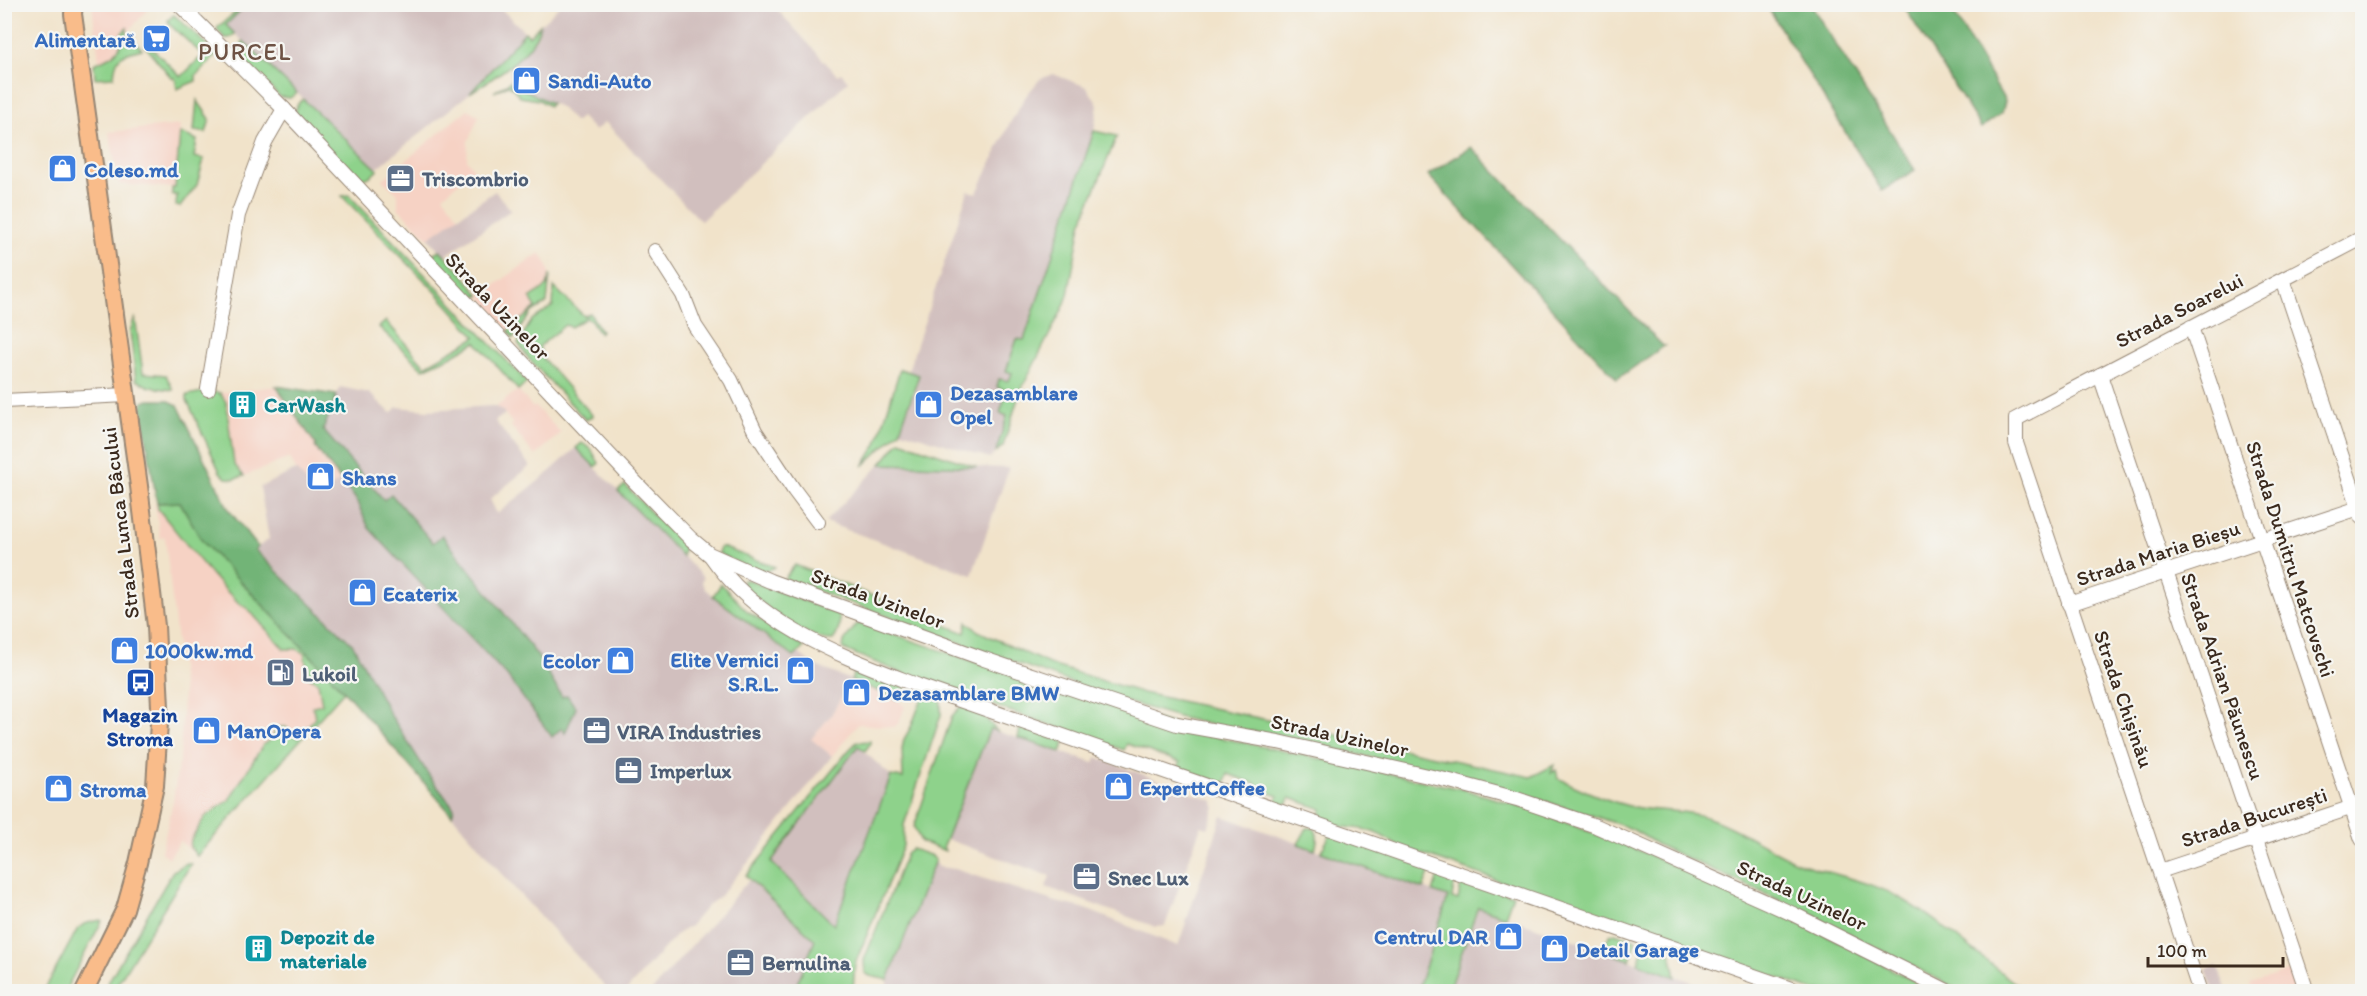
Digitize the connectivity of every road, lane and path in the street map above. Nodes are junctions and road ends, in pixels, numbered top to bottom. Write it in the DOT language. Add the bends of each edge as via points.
graph roads {
  1 [pos="178,4"];
  2 [pos="72,8"];
  3 [pos="284,109"];
  4 [pos="2362,238"];
  5 [pos="655,250"];
  6 [pos="2283,280"];
  7 [pos="2191,327"];
  8 [pos="2100,375"];
  9 [pos="208,389"];
  10 [pos="127,395"];
  11 [pos="4,401"];
  12 [pos="2016,419"];
  13 [pos="2361,511"];
  14 [pos="818,522"];
  15 [pos="2263,540"];
  16 [pos="709,554"];
  17 [pos="2166,572"];
  18 [pos="2069,604"];
  19 [pos="2357,805"];
  20 [pos="2256,839"];
  21 [pos="2362,839"];
  22 [pos="2160,871"];
  23 [pos="84,992"];
  24 [pos="1800,992"];
  25 [pos="1949,992"];
  26 [pos="2200,992"];
  27 [pos="2307,992"];
  1 -- 3 [label="street, Strada Uzinelor"];
  2 -- 10 [label="main road, Strada Lunca Bâcului"];
  3 -- 9 [label="street" via="265,142 238,215"];
  3 -- 16 [label="street, Strada Uzinelor" via="636,483"];
  4 -- 6 [label="street, Strada Soarelui"];
  5 -- 14 [label="street" via="683,294 695,326 731,381 755,431"];
  6 -- 7 [label="street, Strada Soarelui"];
  6 -- 13 [label="street"];
  7 -- 8 [label="street, Strada Soarelui"];
  7 -- 15 [label="street, Strada Dumitru Matcovschi"];
  8 -- 12 [label="street, Strada Soarelui"];
  8 -- 17 [label="street, Strada Adrian Păunescu"];
  10 -- 11 [label="street, Strada Lunca Bâcului"];
  10 -- 23 [label="main road, Strada Lunca Bâcului" via="160,671 158,761 149,817 125,909"];
  12 -- 18 [label="street, Strada Chișinău" via="2015,440"];
  13 -- 15 [label="street, Strada Maria Bieșu"];
  15 -- 17 [label="street, Strada Maria Bieșu"];
  15 -- 19 [label="street, Strada Dumitru Matcovschi"];
  16 -- 24 [label="street, Strada Uzinelor" via="724,575 761,610 809,640 919,686"];
  16 -- 25 [label="street, Strada Uzinelor" via="770,581 978,657 1177,724 1278,742 1450,781 1596,826 1794,914"];
  17 -- 18 [label="street, Strada Maria Bieșu"];
  17 -- 20 [label="street, Strada Adrian Păunescu"];
  18 -- 22 [label="street, Strada Chișinău"];
  19 -- 20 [label="street, Strada București"];
  19 -- 21 [label="street, Strada Dumitru Matcovschi"];
  20 -- 22 [label="street, Strada București"];
  20 -- 27 [label="street, Strada Adrian Păunescu"];
  22 -- 26 [label="street, Strada Chișinău"];
}
